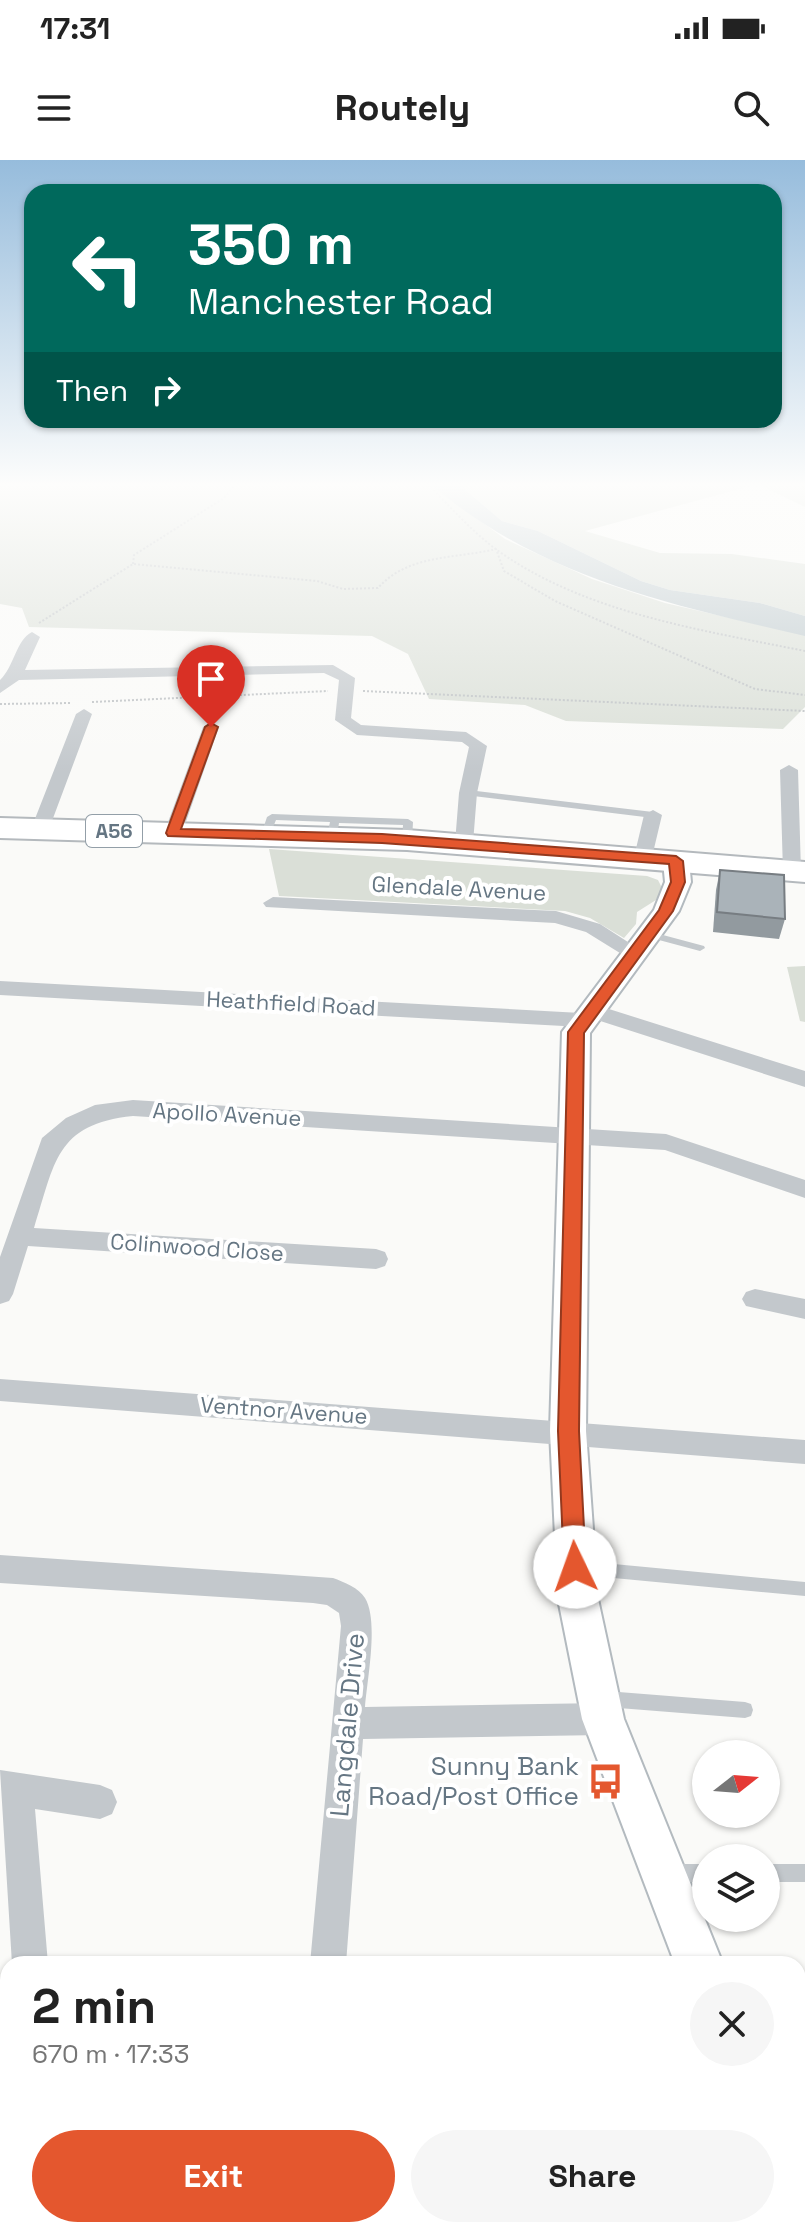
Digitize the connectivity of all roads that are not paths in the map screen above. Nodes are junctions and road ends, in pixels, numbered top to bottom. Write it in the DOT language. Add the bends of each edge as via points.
graph roads {
  1 [pos="32,637"];
  2 [pos="15,675"];
  3 [pos="0,688"];
  4 [pos="82,706"];
  5 [pos="211,727"];
  6 [pos="789,770"];
  7 [pos="468,793"];
  8 [pos="799,803"];
  9 [pos="653,815"];
  10 [pos="0,828"];
  11 [pos="40,829"];
  12 [pos="173,833"];
  13 [pos="464,843"];
  14 [pos="643,857"];
  15 [pos="676,861"];
  16 [pos="799,872"];
  17 [pos="273,903"];
  18 [pos="649,925"];
  19 [pos="700,948"];
  20 [pos="0,988"];
  21 [pos="586,1015"];
  22 [pos="805,1079"];
  23 [pos="572,1135"];
  24 [pos="805,1189"];
  25 [pos="18,1236"];
  26 [pos="376,1259"];
  27 [pos="0,1294"];
  28 [pos="755,1299"];
  29 [pos="805,1309"];
  30 [pos="0,1390"];
  31 [pos="568,1431"];
  32 [pos="805,1452"];
  33 [pos="575,1567"];
  34 [pos="0,1569"];
  35 [pos="805,1589"];
  36 [pos="601,1709"];
  37 [pos="745,1710"];
  38 [pos="348,1723"];
  39 [pos="8,1788"];
  40 [pos="100,1802"];
  41 [pos="662,1873"];
  42 [pos="692,1873"];
  43 [pos="780,1873"];
  44 [pos="805,1873"];
  45 [pos="29,1956"];
  46 [pos="329,1956"];
  47 [pos="696,1956"];
  1 -- 2 [label="street"];
  2 -- 3 [label="street"];
  2 -- 7 [label="street" via="327,668 347,678 343,720 357,730 466,737 478,746"];
  4 -- 11 [label="street"];
  5 -- 12 [label="street"];
  6 -- 8 [label="street"];
  7 -- 9 [label="lane"];
  7 -- 13 [label="street"];
  8 -- 16 [label="street"];
  9 -- 14 [label="street"];
  10 -- 11 [label="highway, A56"];
  11 -- 12 [label="highway, A56"];
  12 -- 13 [label="highway, A56" via="266,835 334,828"];
  13 -- 14 [label="highway, A56"];
  14 -- 15 [label="highway, A56"];
  15 -- 16 [label="highway, A56"];
  15 -- 18 [label="street" via="678,882"];
  17 -- 18 [label="street, Glendale Avenue" via="556,917 593,928"];
  18 -- 19 [label="lane"];
  18 -- 21 [label="street"];
  20 -- 21 [label="street, Heathfield Road"];
  21 -- 22 [label="street, Heathfield Road"];
  21 -- 23 [label="street" via="576,1032"];
  23 -- 24 [label="street, Apollo Avenue" via="666,1142"];
  23 -- 25 [label="street, Apollo Avenue" via="133,1108 103,1111 74,1124 50,1144"];
  23 -- 31 [label="street"];
  25 -- 26 [label="street, Colinwood Close"];
  25 -- 27 [label="street, Apollo Avenue"];
  28 -- 29 [label="street"];
  30 -- 31 [label="street, Ventnor Avenue"];
  31 -- 32 [label="street, Ventnor Avenue"];
  31 -- 33 [label="street"];
  33 -- 35 [label="lane"];
  33 -- 36 [label="street"];
  34 -- 38 [label="street, Langdale Drive" via="333,1592 346,1598 356,1613"];
  36 -- 37 [label="lane"];
  36 -- 38 [label="street"];
  36 -- 41 [label="street"];
  38 -- 46 [label="street, Langdale Drive"];
  39 -- 40 [label="street"];
  39 -- 45 [label="street"];
  41 -- 42 [label="lane"];
  41 -- 47 [label="street"];
  43 -- 44 [label="lane"];
}
